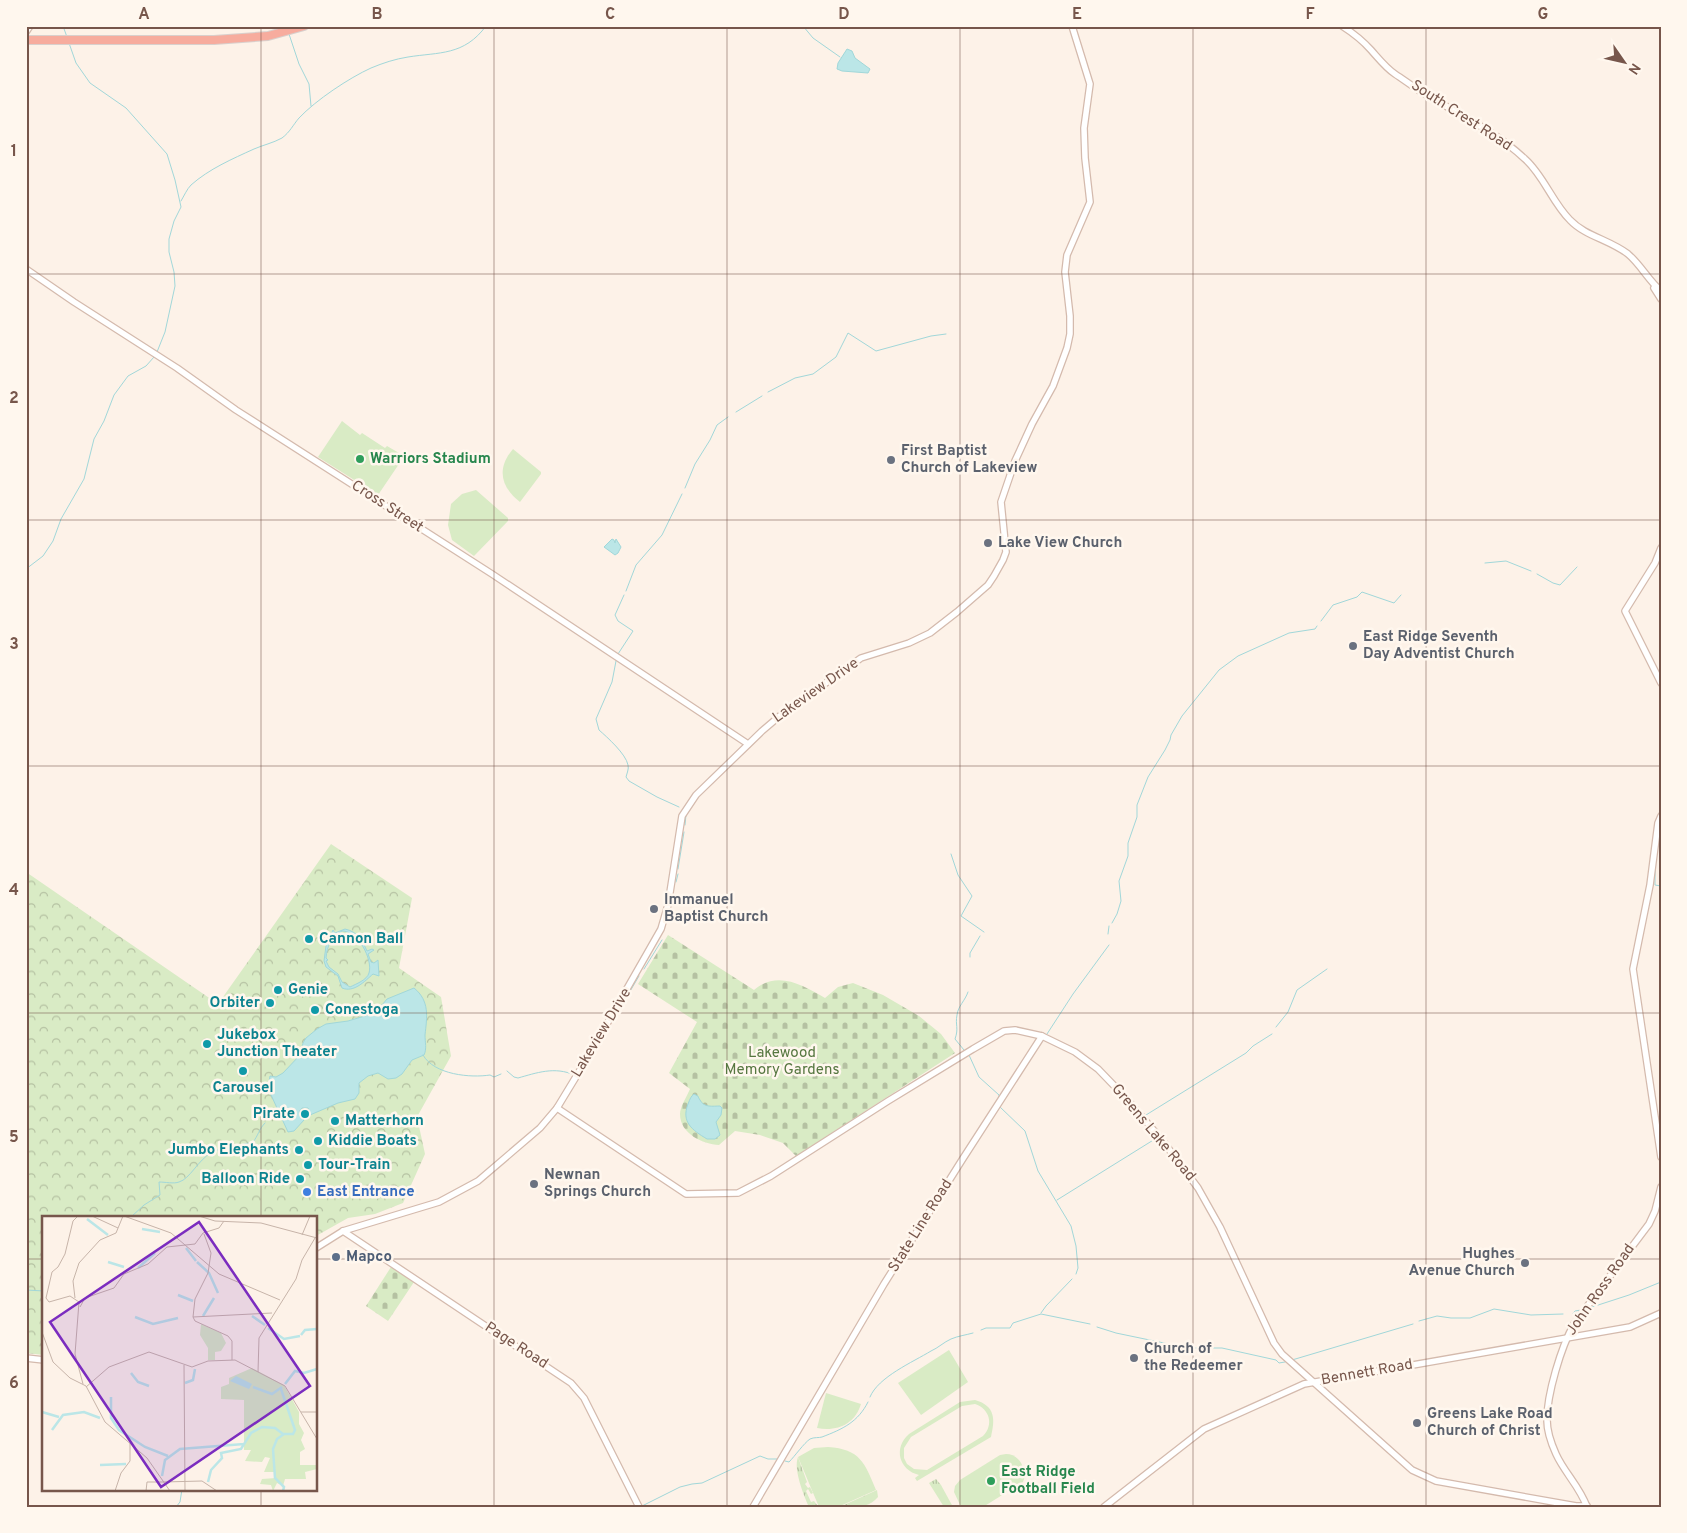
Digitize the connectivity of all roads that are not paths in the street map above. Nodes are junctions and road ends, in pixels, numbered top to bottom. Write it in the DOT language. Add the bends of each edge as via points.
graph roads {
  1 [pos="30,26"];
  2 [pos="304,26"];
  3 [pos="1072,26"];
  4 [pos="1342,26"];
  5 [pos="26,32"];
  6 [pos="26,40"];
  7 [pos="26,270"];
  8 [pos="1651,283"];
  9 [pos="1661,290"];
  10 [pos="1661,299"];
  11 [pos="1661,548"];
  12 [pos="1661,683"];
  13 [pos="748,744"];
  14 [pos="1661,816"];
  15 [pos="1042,1036"];
  16 [pos="557,1108"];
  17 [pos="1661,1157"];
  18 [pos="1661,1187"];
  19 [pos="343,1231"];
  20 [pos="318,1247"];
  21 [pos="1661,1313"];
  22 [pos="1567,1338"];
  23 [pos="26,1358"];
  24 [pos="42,1360"];
  25 [pos="1313,1382"];
  26 [pos="1587,1506"];
  27 [pos="639,1507"];
  28 [pos="753,1507"];
  29 [pos="1104,1507"];
  1 -- 5 [label="street"];
  2 -- 6 [label="highway" via="268,36 214,40"];
  3 -- 13 [label="street, Lakeview Drive" via="1090,84 1084,128 1090,202 1067,255 1065,272 1070,334 1064,359 1015,461 1001,502 1006,552 1003,560 988,585 930,632 909,643 861,658 782,714"];
  4 -- 8 [label="street, South Crest Road" via="1420,92 1486,130 1526,159 1570,220 1628,254"];
  7 -- 13 [label="street, Cross Street"];
  8 -- 9 [label="street, South Crest Road"];
  8 -- 10 [label="street"];
  11 -- 12 [label="street" via="1625,611"];
  13 -- 16 [label="street, Lakeview Drive" via="696,795 682,816 661,929"];
  14 -- 17 [label="street" via="1633,969"];
  15 -- 16 [label="street, Greens Lake Road" via="1004,1031 738,1193 686,1194"];
  15 -- 25 [label="street, Greens Lake Road" via="1075,1052 1098,1069 1162,1140 1198,1188 1274,1343 1293,1366"];
  15 -- 28 [label="street, State Line Road" via="889,1276"];
  16 -- 19 [label="street, Lakeview Drive" via="540,1128 478,1181 439,1202"];
  18 -- 22 [label="street, John Ross Road" via="1648,1224"];
  19 -- 20 [label="street, Lakeview Drive"];
  19 -- 27 [label="street, Page Road" via="571,1384 584,1398"];
  21 -- 22 [label="street, Bennett Road" via="1630,1327"];
  22 -- 25 [label="street, Bennett Road"];
  22 -- 26 [label="street, John Ross Road" via="1552,1386 1547,1420 1557,1455"];
  23 -- 24 [label="street"];
  25 -- 26 [label="street, Greens Lake Road" via="1412,1470 1436,1480"];
  25 -- 29 [label="street, Bennett Road" via="1204,1429"];
}
